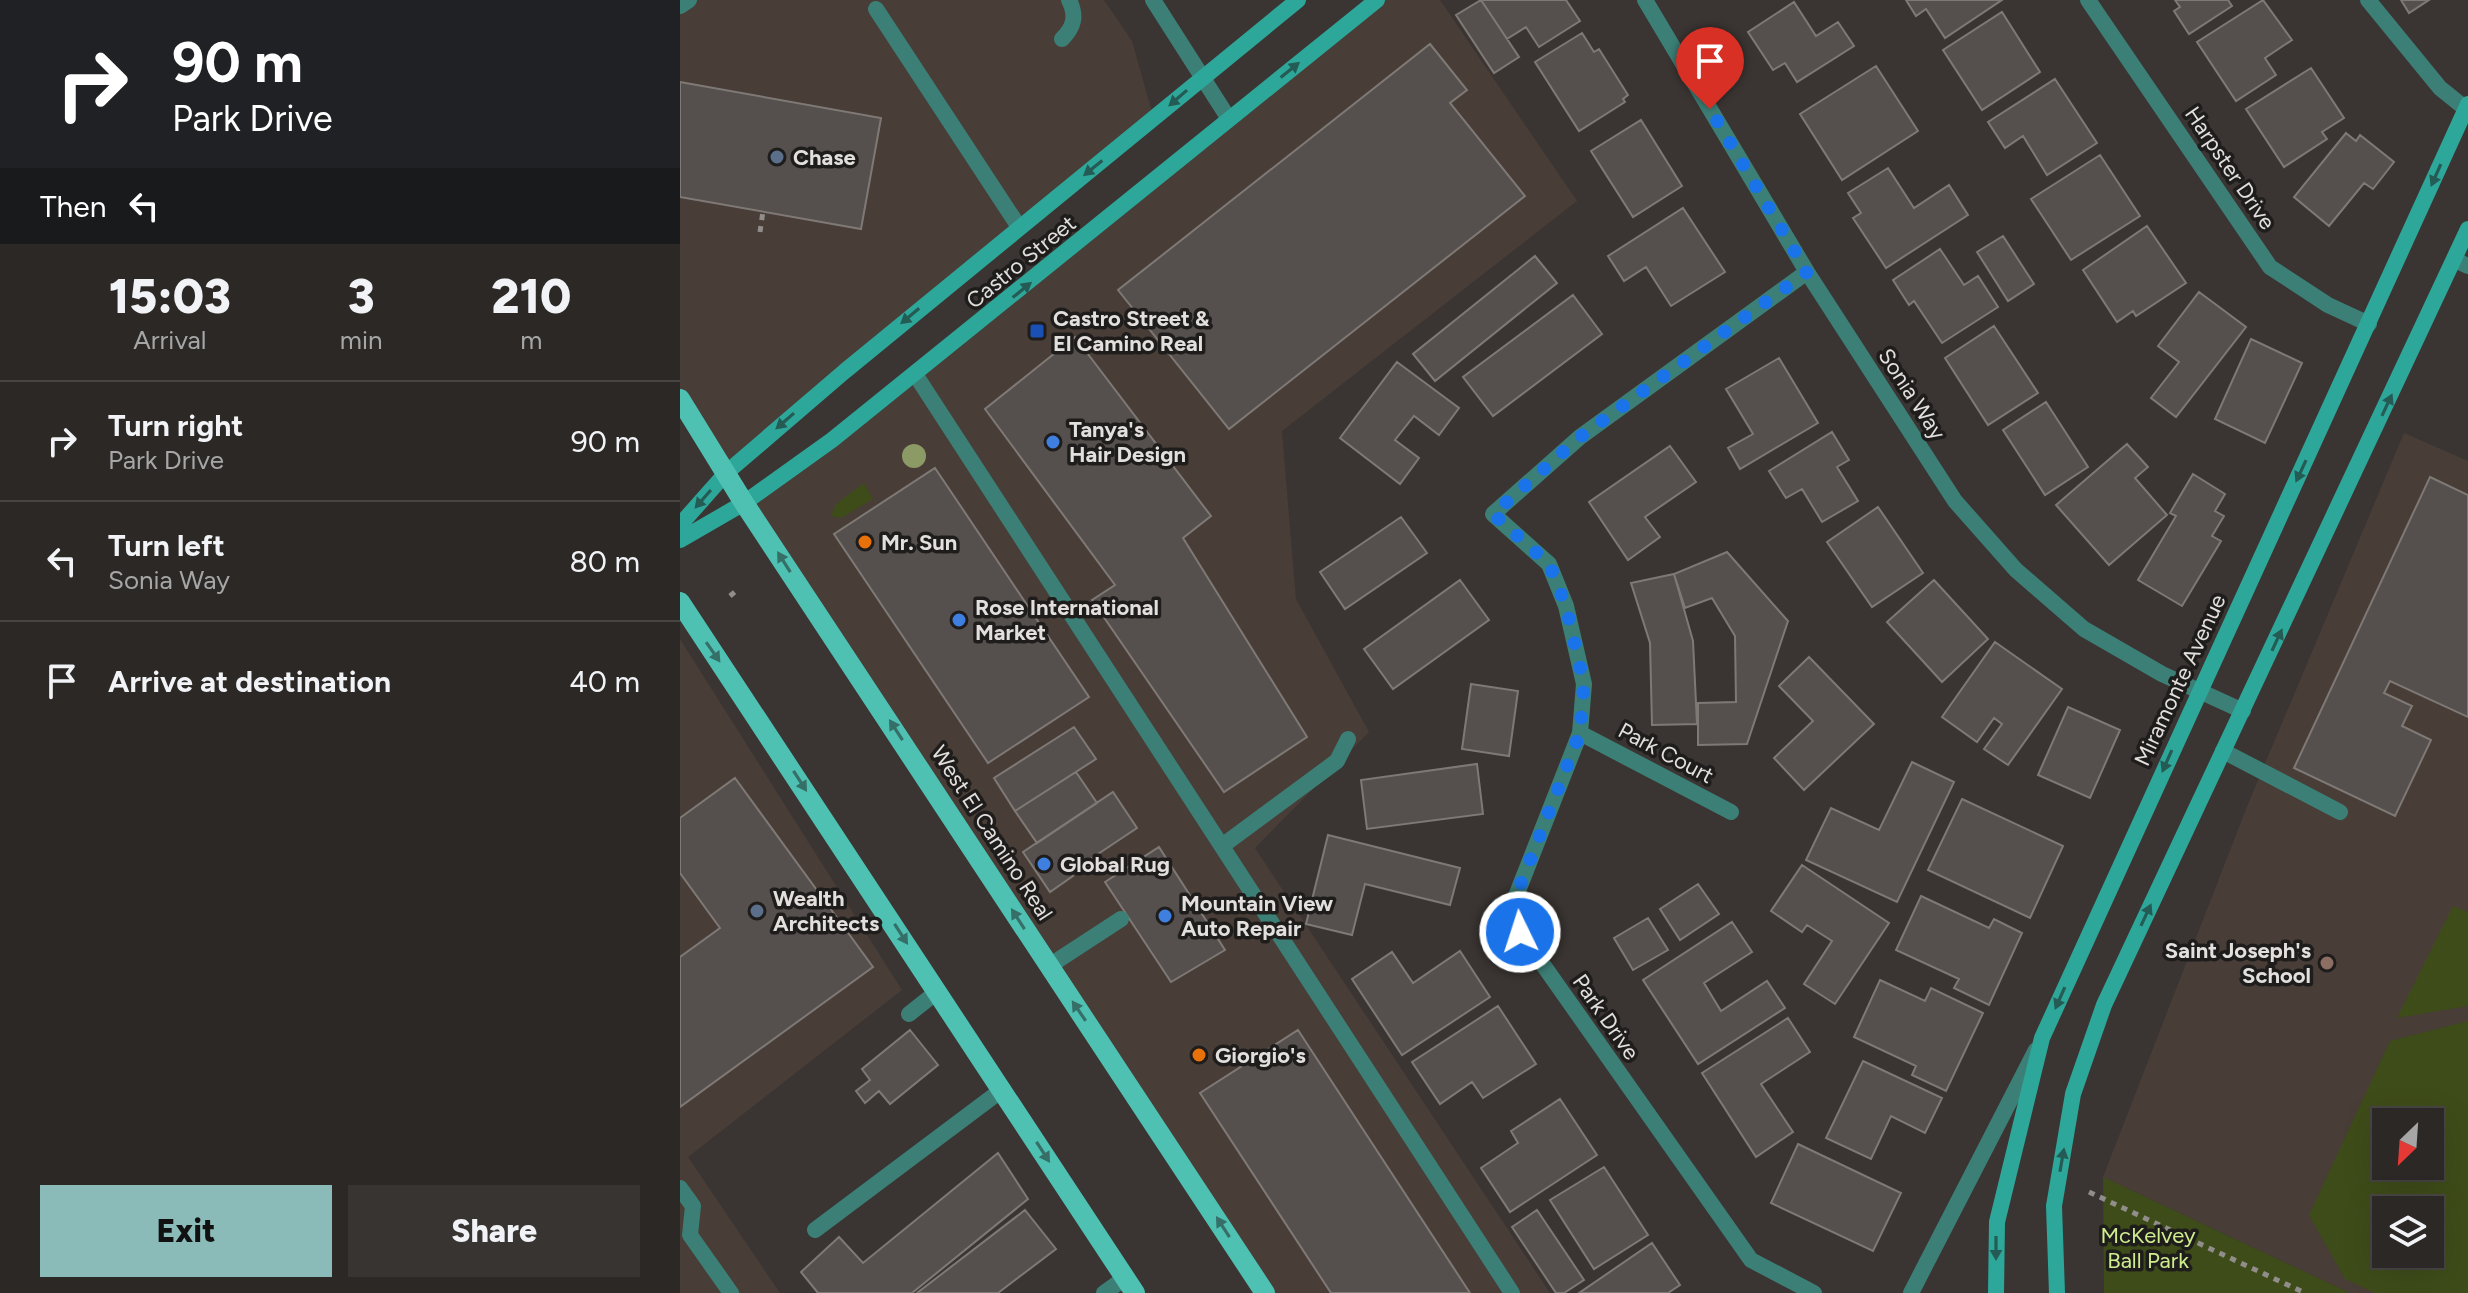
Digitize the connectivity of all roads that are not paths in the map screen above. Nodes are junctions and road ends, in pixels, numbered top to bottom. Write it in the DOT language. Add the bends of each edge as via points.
graph roads {
  1 [pos="689,0"];
  2 [pos="1069,0"];
  3 [pos="1153,0"];
  4 [pos="1298,0"];
  5 [pos="1377,0"];
  6 [pos="1645,0"];
  7 [pos="2088,0"];
  8 [pos="2368,0"];
  9 [pos="680,6"];
  10 [pos="876,9"];
  11 [pos="1062,39"];
  12 [pos="1202,78"];
  13 [pos="2467,106"];
  14 [pos="1229,119"];
  15 [pos="1019,227"];
  16 [pos="2468,229"];
  17 [pos="2461,263"];
  18 [pos="1807,272"];
  19 [pos="2369,324"];
  20 [pos="915,374"];
  21 [pos="680,399"];
  22 [pos="726,473"];
  23 [pos="744,503"];
  24 [pos="680,525"];
  25 [pos="680,540"];
  26 [pos="680,602"];
  27 [pos="2199,690"];
  28 [pos="2243,711"];
  29 [pos="1580,733"];
  30 [pos="1348,739"];
  31 [pos="2223,751"];
  32 [pos="1731,812"];
  33 [pos="2340,812"];
  34 [pos="1222,846"];
  35 [pos="1121,919"];
  36 [pos="1049,966"];
  37 [pos="938,991"];
  38 [pos="909,1014"];
  39 [pos="2042,1038"];
  40 [pos="1003,1089"];
  41 [pos="680,1188"];
  42 [pos="815,1230"];
  43 [pos="1130,1285"];
  44 [pos="1787,1288"];
  45 [pos="731,1293"];
  46 [pos="1104,1293"];
  47 [pos="1265,1293"];
  48 [pos="1512,1293"];
  49 [pos="1814,1293"];
  50 [pos="1911,1293"];
  51 [pos="1996,1293"];
  52 [pos="2057,1293"];
  1 -- 9 [label="street"];
  2 -- 11 [label="street" via="1072,29"];
  3 -- 12 [label="street"];
  4 -- 12 [label="main road, Castro Street"];
  14 -- 5 [label="main road, Castro Street, one-way"];
  6 -- 18 [label="street, Sonia Way"];
  7 -- 19 [label="street, Harpster Drive" via="2270,267"];
  8 -- 13 [label="street" via="2440,88"];
  10 -- 15 [label="street"];
  12 -- 14 [label="street"];
  12 -- 15 [label="main road, Castro Street, one-way"];
  13 -- 19 [label="main road, Miramonte Avenue, one-way"];
  20 -- 14 [label="main road, Castro Street, one-way"];
  15 -- 22 [label="main road, Castro Street, one-way"];
  16 -- 17 [label="main road"];
  28 -- 17 [label="main road, one-way"];
  18 -- 27 [label="street, Sonia Way" via="1955,501 2016,570 2084,629"];
  18 -- 29 [label="street, Park Drive" via="1580,437 1493,514 1549,564 1566,606 1584,684"];
  19 -- 27 [label="main road, Miramonte Avenue, one-way"];
  20 -- 23 [label="main road, Castro Street"];
  20 -- 34 [label="street"];
  21 -- 22 [label="main road, West El Camino Real"];
  22 -- 23 [label="main road, West El Camino Real"];
  22 -- 24 [label="main road, Castro Street, one-way"];
  23 -- 25 [label="main road, Castro Street"];
  36 -- 23 [label="main road, West El Camino Real, one-way"];
  26 -- 37 [label="main road, one-way"];
  27 -- 28 [label="street, Sonia Way"];
  27 -- 39 [label="main road, Miramonte Avenue, one-way"];
  28 -- 31 [label="main road"];
  29 -- 32 [label="street, Park Court"];
  29 -- 44 [label="street, Park Drive" via="1516,896 1520,932 1751,1260"];
  30 -- 34 [label="street" via="1337,761"];
  31 -- 33 [label="street"];
  52 -- 31 [label="main road, one-way" via="2054,1206 2073,1094 2104,1005"];
  34 -- 48 [label="street"];
  35 -- 36 [label="street"];
  47 -- 36 [label="main road, West El Camino Real, one-way"];
  37 -- 38 [label="street"];
  37 -- 40 [label="main road"];
  39 -- 50 [label="street"];
  39 -- 51 [label="main road, Miramonte Avenue, one-way" via="1997,1222"];
  40 -- 42 [label="street"];
  40 -- 43 [label="main road, one-way"];
  41 -- 45 [label="street" via="693,1206 690,1235"];
  43 -- 46 [label="street"];
  44 -- 49 [label="street, Park Drive"];
}
